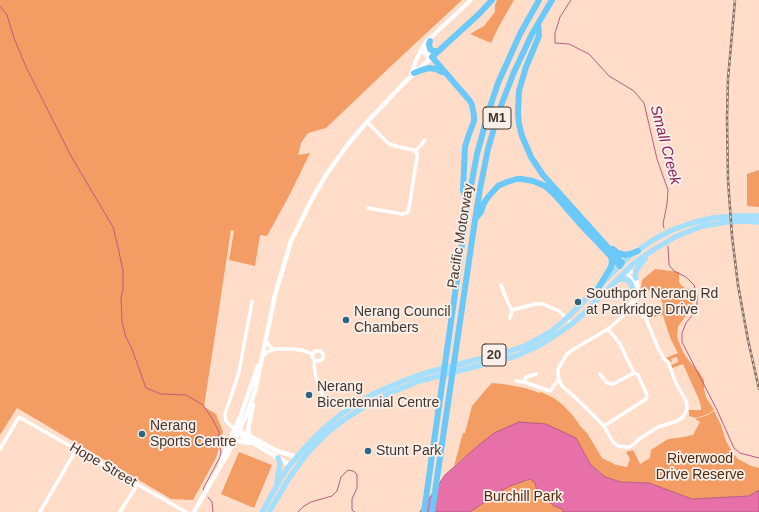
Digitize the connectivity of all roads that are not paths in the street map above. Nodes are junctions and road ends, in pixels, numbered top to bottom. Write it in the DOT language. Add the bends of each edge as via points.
graph roads {
  1 [pos="471,0"];
  2 [pos="492,0"];
  3 [pos="539,0"];
  4 [pos="552,0"];
  5 [pos="538,22"];
  6 [pos="436,33"];
  7 [pos="430,41"];
  8 [pos="423,47"];
  9 [pos="439,51"];
  10 [pos="431,58"];
  11 [pos="442,72"];
  12 [pos="414,74"];
  13 [pos="448,76"];
  14 [pos="408,79"];
  15 [pos="367,122"];
  16 [pos="425,140"];
  17 [pos="415,152"];
  18 [pos="468,202"];
  19 [pos="368,208"];
  20 [pos="759,216"];
  21 [pos="475,220"];
  22 [pos="759,222"];
  23 [pos="606,244"];
  24 [pos="657,248"];
  25 [pos="638,251"];
  26 [pos="611,257"];
  27 [pos="621,265"];
  28 [pos="627,270"];
  29 [pos="636,278"];
  30 [pos="618,279"];
  31 [pos="501,285"];
  32 [pos="599,287"];
  33 [pos="634,297"];
  34 [pos="252,301"];
  35 [pos="630,304"];
  36 [pos="636,304"];
  37 [pos="512,310"];
  38 [pos="630,310"];
  39 [pos="637,310"];
  40 [pos="510,318"];
  41 [pos="567,318"];
  42 [pos="572,324"];
  43 [pos="608,329"];
  44 [pos="266,340"];
  45 [pos="275,349"];
  46 [pos="313,354"];
  47 [pos="262,358"];
  48 [pos="315,361"];
  49 [pos="634,372"];
  50 [pos="536,374"];
  51 [pos="600,374"];
  52 [pos="558,380"];
  53 [pos="516,381"];
  54 [pos="524,382"];
  55 [pos="255,391"];
  56 [pos="346,410"];
  57 [pos="350,416"];
  58 [pos="604,426"];
  59 [pos="238,431"];
  60 [pos="250,436"];
  61 [pos="234,442"];
  62 [pos="255,445"];
  63 [pos="0,449"];
  64 [pos="76,450"];
  65 [pos="278,458"];
  66 [pos="299,458"];
  67 [pos="222,463"];
  68 [pos="290,465"];
  69 [pos="137,485"];
  70 [pos="275,488"];
  71 [pos="40,512"];
  72 [pos="120,512"];
  73 [pos="186,512"];
  74 [pos="194,512"];
  75 [pos="262,512"];
  76 [pos="269,512"];
  77 [pos="424,512"];
  78 [pos="432,512"];
  1 -- 6 [label="street"];
  2 -- 9 [label="highway"];
  3 -- 18 [label="highway, Pacific Motorway / M1" via="512,50 498,83 477,154"];
  4 -- 5 [label="highway, Pacific Motorway / M1"];
  5 -- 21 [label="highway, Pacific Motorway / M1" via="514,72 497,118"];
  5 -- 23 [label="highway" via="539,36 519,91 518,112 522,136 531,157 543,175"];
  6 -- 7 [label="street"];
  6 -- 8 [label="street"];
  7 -- 9 [label="highway" via="430,49"];
  7 -- 10 [label="street" via="426,50"];
  8 -- 10 [label="street" via="424,54"];
  8 -- 14 [label="main road"];
  9 -- 10 [label="highway"];
  10 -- 11 [label="highway"];
  10 -- 12 [label="main road"];
  10 -- 13 [label="highway"];
  11 -- 12 [label="highway" via="428,68"];
  11 -- 13 [label="highway"];
  12 -- 14 [label="main road"];
  13 -- 18 [label="highway" via="470,101 474,110 474,121 465,154 462,190"];
  14 -- 15 [label="main road"];
  15 -- 17 [label="street" via="389,144"];
  15 -- 44 [label="main road" via="326,174 291,241"];
  16 -- 17 [label="street"];
  17 -- 19 [label="street" via="417,158 407,213"];
  18 -- 77 [label="highway, Pacific Motorway / M1"];
  20 -- 25 [label="main road, 20" via="728,216 695,222 672,230"];
  21 -- 26 [label="highway" via="488,197 498,186 517,179 533,181 554,194"];
  21 -- 78 [label="highway, Pacific Motorway / M1"];
  22 -- 24 [label="main road, 20" via="709,224 682,234"];
  23 -- 25 [label="highway" via="623,255"];
  23 -- 27 [label="highway"];
  24 -- 28 [label="main road, 20"];
  24 -- 29 [label="main road" via="639,266 635,273"];
  25 -- 27 [label="main road, 20"];
  26 -- 27 [label="highway"];
  26 -- 32 [label="highway" via="611,267"];
  27 -- 28 [label="main road"];
  27 -- 32 [label="main road, 20"];
  28 -- 29 [label="street"];
  28 -- 30 [label="main road, 20"];
  28 -- 33 [label="street" via="634,282"];
  29 -- 36 [label="street"];
  30 -- 33 [label="main road" via="630,282"];
  30 -- 42 [label="main road, 20"];
  31 -- 37 [label="street"];
  32 -- 41 [label="main road, 20"];
  33 -- 35 [label="street"];
  34 -- 59 [label="street" via="240,372 225,414 226,421"];
  35 -- 36 [label="street"];
  35 -- 38 [label="street"];
  36 -- 39 [label="street"];
  37 -- 40 [label="street"];
  37 -- 41 [label="street" via="543,304 559,311"];
  38 -- 39 [label="street"];
  38 -- 43 [label="street"];
  39 -- 58 [label="street" via="645,318 658,348 668,362 686,401 686,411 677,421 658,427 634,444 624,447 613,442"];
  41 -- 42 [label="street"];
  41 -- 56 [label="main road, 20" via="552,331 525,346 409,379 373,394"];
  42 -- 57 [label="main road, 20" via="546,342 516,356 419,381 382,396"];
  43 -- 49 [label="street" via="620,344"];
  43 -- 52 [label="street" via="567,354 558,369"];
  44 -- 45 [label="street" via="270,347"];
  44 -- 47 [label="main road"];
  45 -- 46 [label="street" via="301,350"];
  45 -- 47 [label="street" via="267,352"];
  46 -- 48 [label="street"];
  46 -- 48 [label="street" via="319,351 323,355 321,360"];
  47 -- 55 [label="main road"];
  47 -- 59 [label="main road"];
  48 -- 56 [label="street" via="314,370 323,396 329,402 340,404"];
  49 -- 51 [label="street" via="613,384 607,383"];
  49 -- 58 [label="street" via="647,394 646,399"];
  50 -- 54 [label="street" via="526,378"];
  52 -- 54 [label="street" via="550,391"];
  52 -- 58 [label="street"];
  53 -- 54 [label="street"];
  55 -- 59 [label="main road"];
  55 -- 60 [label="main road" via="248,430"];
  56 -- 57 [label="street"];
  56 -- 66 [label="main road, 20" via="321,431"];
  57 -- 66 [label="main road, 20"];
  59 -- 60 [label="main road"];
  59 -- 61 [label="main road"];
  59 -- 62 [label="main road" via="243,438"];
  59 -- 67 [label="main road" via="223,456"];
  60 -- 66 [label="main road" via="270,448"];
  61 -- 62 [label="main road"];
  61 -- 67 [label="main road"];
  62 -- 65 [label="main road"];
  63 -- 64 [label="street, Hope Street" via="19,417"];
  64 -- 69 [label="street, Hope Street"];
  64 -- 71 [label="street"];
  65 -- 68 [label="main road"];
  65 -- 70 [label="main road" via="280,467"];
  66 -- 68 [label="main road" via="296,464"];
  66 -- 76 [label="main road, 20"];
  67 -- 74 [label="main road"];
  68 -- 70 [label="main road"];
  69 -- 72 [label="street"];
  69 -- 73 [label="street, Hope Street"];
  70 -- 75 [label="main road"];
}
